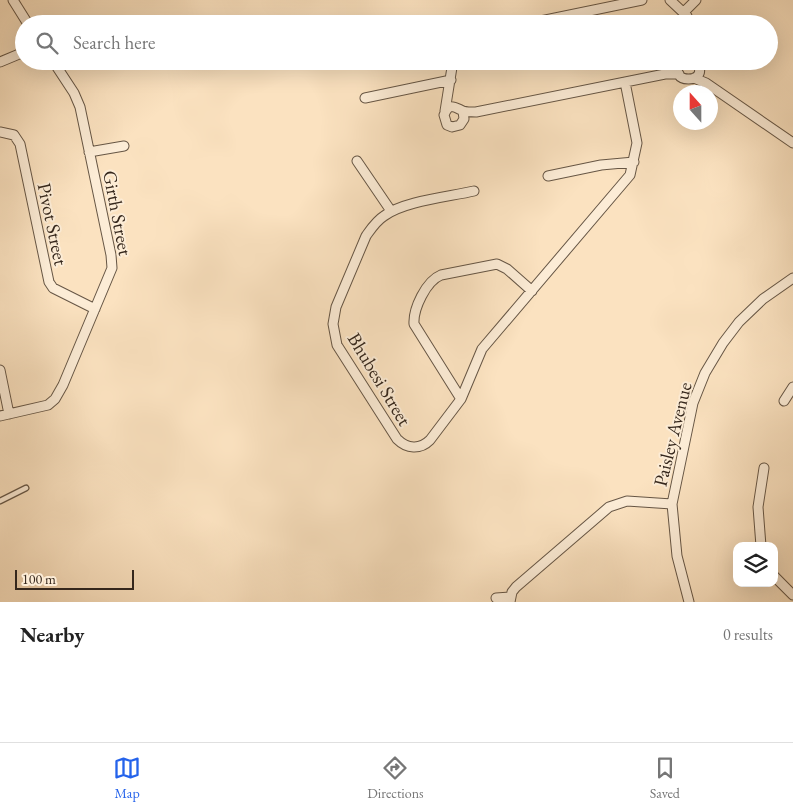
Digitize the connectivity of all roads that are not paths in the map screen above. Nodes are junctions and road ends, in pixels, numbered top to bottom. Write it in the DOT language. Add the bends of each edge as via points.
graph roads {
  1 [pos="13,0"];
  2 [pos="642,0"];
  3 [pos="670,0"];
  4 [pos="696,0"];
  5 [pos="684,12"];
  6 [pos="22,15"];
  7 [pos="570,15"];
  8 [pos="686,15"];
  9 [pos="15,56"];
  10 [pos="0,62"];
  11 [pos="58,70"];
  12 [pos="452,70"];
  13 [pos="674,70"];
  14 [pos="681,70"];
  15 [pos="697,70"];
  16 [pos="699,70"];
  17 [pos="694,78"];
  18 [pos="451,80"];
  19 [pos="625,82"];
  20 [pos="706,83"];
  21 [pos="450,91"];
  22 [pos="366,98"];
  23 [pos="445,111"];
  24 [pos="460,113"];
  25 [pos="0,132"];
  26 [pos="793,143"];
  27 [pos="124,146"];
  28 [pos="89,152"];
  29 [pos="357,161"];
  30 [pos="634,162"];
  31 [pos="548,176"];
  32 [pos="474,191"];
  33 [pos="391,211"];
  34 [pos="793,278"];
  35 [pos="532,290"];
  36 [pos="95,309"];
  37 [pos="0,370"];
  38 [pos="793,387"];
  39 [pos="461,399"];
  40 [pos="784,401"];
  41 [pos="4,415"];
  42 [pos="764,468"];
  43 [pos="26,488"];
  44 [pos="0,501"];
  45 [pos="672,504"];
  46 [pos="761,542"];
  47 [pos="778,580"];
  48 [pos="793,597"];
  49 [pos="496,598"];
  50 [pos="510,599"];
  51 [pos="689,602"];
  52 [pos="789,602"];
  1 -- 6 [label="street"];
  2 -- 7 [label="street"];
  3 -- 5 [label="street"];
  4 -- 5 [label="street"];
  5 -- 8 [label="street"];
  9 -- 10 [label="street"];
  11 -- 28 [label="street, Girth Street" via="78,102"];
  12 -- 18 [label="street"];
  13 -- 19 [label="street"];
  14 -- 17 [label="street" via="685,80"];
  15 -- 17 [label="street"];
  16 -- 20 [label="street"];
  17 -- 20 [label="street"];
  18 -- 21 [label="street"];
  18 -- 22 [label="street"];
  19 -- 24 [label="street"];
  19 -- 30 [label="street, Bhubesi Street" via="637,143"];
  20 -- 26 [label="street"];
  21 -- 23 [label="street"];
  21 -- 24 [label="street"];
  23 -- 24 [label="street" via="449,108"];
  23 -- 24 [label="street" via="444,119 448,126 460,125"];
  25 -- 36 [label="street, Pivot Street" via="14,135 20,144 49,282 53,288"];
  27 -- 28 [label="street"];
  28 -- 36 [label="street, Girth Street" via="112,263"];
  29 -- 33 [label="street"];
  30 -- 31 [label="street"];
  30 -- 35 [label="street, Bhubesi Street" via="630,175"];
  32 -- 33 [label="street, Bhubesi Street"];
  33 -- 39 [label="street, Bhubesi Street" via="366,236 339,299 334,317 338,345 393,433 405,446 418,447 428,443"];
  34 -- 45 [label="street, Paisley Avenue" via="763,299 739,322 705,373 688,422"];
  35 -- 39 [label="street, Bhubesi Street" via="479,353"];
  35 -- 39 [label="street" via="498,264 432,279 416,311 414,324"];
  36 -- 41 [label="street, Girth Street" via="55,399 43,407"];
  37 -- 41 [label="street"];
  38 -- 40 [label="street"];
  42 -- 46 [label="street" via="758,507"];
  43 -- 44 [label="lane"];
  45 -- 50 [label="street" via="627,501 611,506 516,587"];
  45 -- 51 [label="street, Paisley Avenue" via="677,556"];
  47 -- 48 [label="street"];
  48 -- 52 [label="street"];
  49 -- 50 [label="street"];
}
